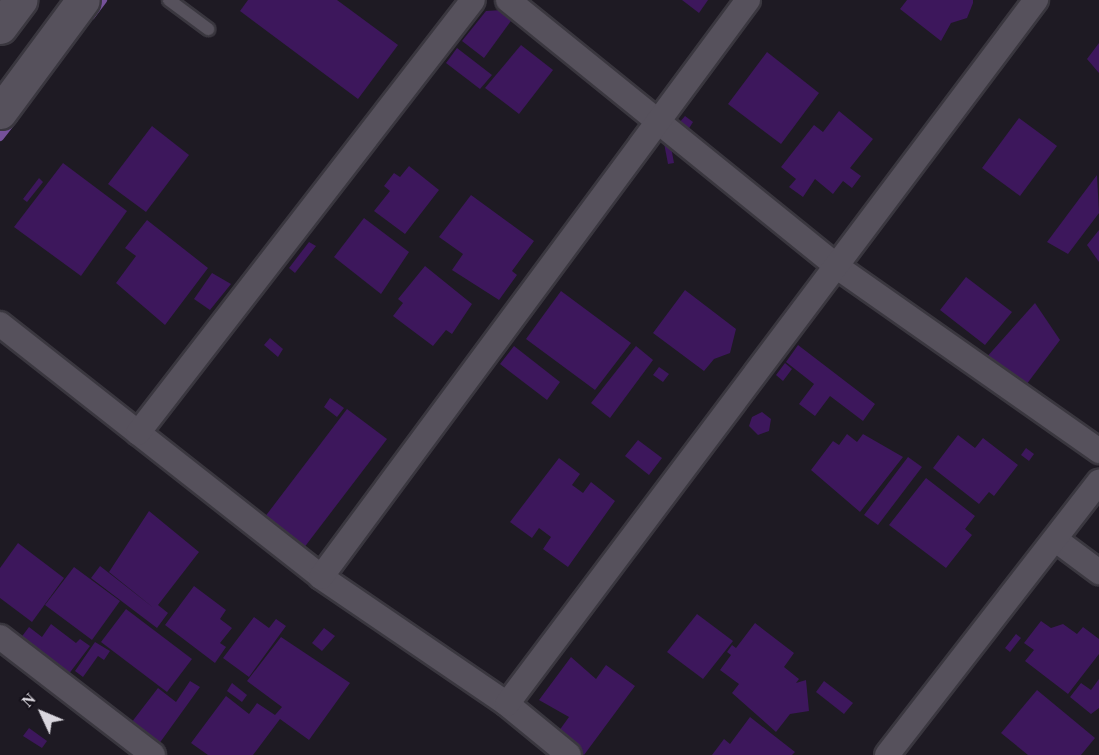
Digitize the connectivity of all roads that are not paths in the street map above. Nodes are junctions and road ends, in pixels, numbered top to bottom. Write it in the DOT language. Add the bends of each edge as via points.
graph roads {
  1 [pos="20,0"];
  2 [pos="83,0"];
  3 [pos="169,0"];
  4 [pos="473,0"];
  5 [pos="508,0"];
  6 [pos="748,0"];
  7 [pos="1036,0"];
  8 [pos="0,27"];
  9 [pos="208,29"];
  10 [pos="0,112"];
  11 [pos="658,121"];
  12 [pos="836,266"];
  13 [pos="0,324"];
  14 [pos="138,433"];
  15 [pos="1099,451"];
  16 [pos="1099,482"];
  17 [pos="1056,540"];
  18 [pos="1099,572"];
  19 [pos="321,577"];
  20 [pos="0,638"];
  21 [pos="507,704"];
  22 [pos="150,754"];
  23 [pos="568,755"];
  24 [pos="887,755"];
  1 -- 8 [label="main road"];
  2 -- 10 [label="main road"];
  3 -- 9 [label="lane"];
  4 -- 14 [label="street"];
  5 -- 11 [label="street"];
  6 -- 11 [label="street"];
  7 -- 12 [label="street"];
  11 -- 12 [label="street"];
  11 -- 19 [label="street"];
  12 -- 15 [label="street"];
  12 -- 21 [label="street"];
  13 -- 14 [label="street"];
  14 -- 19 [label="street"];
  16 -- 17 [label="street"];
  17 -- 18 [label="street"];
  17 -- 24 [label="street"];
  19 -- 21 [label="street"];
  20 -- 22 [label="street"];
  21 -- 23 [label="street"];
}
